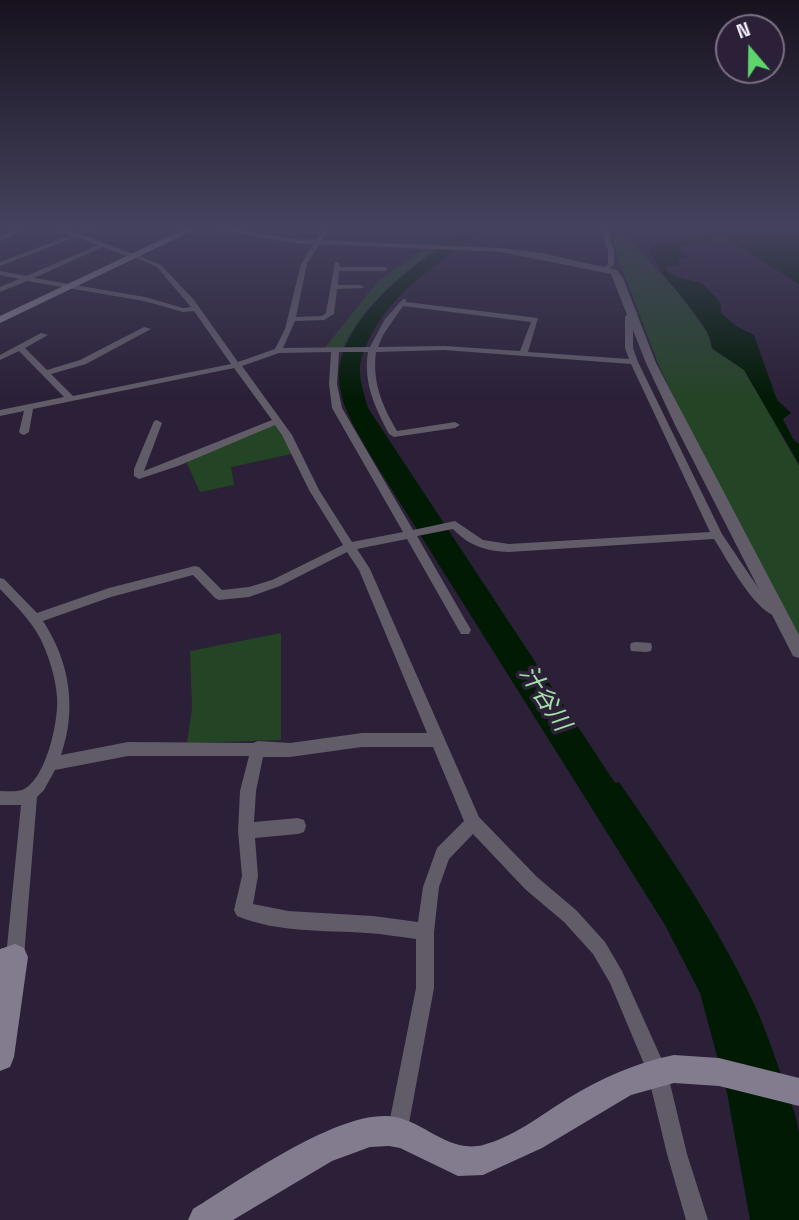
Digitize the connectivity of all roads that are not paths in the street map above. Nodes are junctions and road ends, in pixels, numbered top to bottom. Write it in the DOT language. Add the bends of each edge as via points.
graph roads {
  1 [pos="63,286"];
  2 [pos="176,286"];
  3 [pos="298,286"];
  4 [pos="622,286"];
  5 [pos="68,287"];
  6 [pos="334,287"];
  7 [pos="360,287"];
  8 [pos="195,309"];
  9 [pos="633,313"];
  10 [pos="290,319"];
  11 [pos="0,320"];
  12 [pos="147,329"];
  13 [pos="44,335"];
  14 [pos="20,347"];
  15 [pos="278,351"];
  16 [pos="338,351"];
  17 [pos="371,351"];
  18 [pos="523,355"];
  19 [pos="0,358"];
  20 [pos="634,362"];
  21 [pos="237,365"];
  22 [pos="46,373"];
  23 [pos="70,398"];
  24 [pos="29,408"];
  25 [pos="0,413"];
  26 [pos="278,421"];
  27 [pos="158,423"];
  28 [pos="455,425"];
  29 [pos="24,432"];
  30 [pos="409,533"];
  31 [pos="717,534"];
  32 [pos="351,546"];
  33 [pos="0,582"];
  34 [pos="778,613"];
  35 [pos="37,618"];
  36 [pos="465,631"];
  37 [pos="799,651"];
  38 [pos="439,740"];
  39 [pos="258,748"];
  40 [pos="51,764"];
  41 [pos="30,794"];
  42 [pos="0,798"];
  43 [pos="473,823"];
  44 [pos="298,826"];
  45 [pos="246,831"];
  46 [pos="425,932"];
  47 [pos="8,959"];
  48 [pos="0,1057"];
  49 [pos="657,1071"];
  50 [pos="799,1092"];
  51 [pos="397,1134"];
  52 [pos="204,1220"];
  53 [pos="696,1220"];
  1 -- 5 [label="street"];
  2 -- 8 [label="street"];
  3 -- 10 [label="street"];
  4 -- 9 [label="street"];
  5 -- 8 [label="street"];
  5 -- 11 [label="main road"];
  6 -- 7 [label="street"];
  6 -- 10 [label="street" via="328,317"];
  8 -- 21 [label="street"];
  9 -- 20 [label="street" via="629,339"];
  9 -- 34 [label="street" via="675,413"];
  10 -- 15 [label="street"];
  12 -- 22 [label="street" via="83,362"];
  13 -- 14 [label="street"];
  14 -- 19 [label="street"];
  14 -- 22 [label="street"];
  15 -- 16 [label="street"];
  15 -- 21 [label="street"];
  16 -- 17 [label="street"];
  16 -- 30 [label="street" via="333,384 337,408"];
  17 -- 18 [label="street" via="434,348"];
  17 -- 18 [label="street" via="383,325 402,303 535,320"];
  17 -- 28 [label="street" via="369,379 394,435"];
  18 -- 20 [label="street"];
  20 -- 31 [label="street"];
  21 -- 23 [label="street"];
  21 -- 26 [label="street"];
  22 -- 23 [label="street"];
  23 -- 24 [label="street"];
  24 -- 25 [label="street"];
  24 -- 29 [label="street"];
  26 -- 27 [label="street" via="139,476"];
  26 -- 32 [label="street" via="314,490"];
  30 -- 31 [label="street" via="455,525 482,547 509,548"];
  30 -- 32 [label="street"];
  30 -- 36 [label="street"];
  31 -- 34 [label="street" via="759,598"];
  32 -- 35 [label="street" via="249,592 219,595 195,570"];
  32 -- 38 [label="street"];
  33 -- 35 [label="street"];
  34 -- 37 [label="street"];
  35 -- 40 [label="street" via="51,647 64,700"];
  38 -- 39 [label="street"];
  38 -- 43 [label="street"];
  39 -- 40 [label="street" via="128,749"];
  39 -- 45 [label="street" via="248,792"];
  40 -- 41 [label="street"];
  41 -- 42 [label="street"];
  41 -- 47 [label="street"];
  43 -- 46 [label="street" via="443,855 431,887"];
  43 -- 49 [label="street" via="599,948 638,1022"];
  44 -- 45 [label="street"];
  45 -- 46 [label="street" via="250,876 243,910 266,918"];
  46 -- 51 [label="street" via="425,988"];
  47 -- 48 [label="main road"];
  49 -- 50 [label="main road" via="704,1071"];
  49 -- 51 [label="main road" via="614,1088 534,1138 482,1161 460,1162"];
  49 -- 53 [label="street"];
  51 -- 52 [label="main road" via="372,1132 329,1147"];
}
